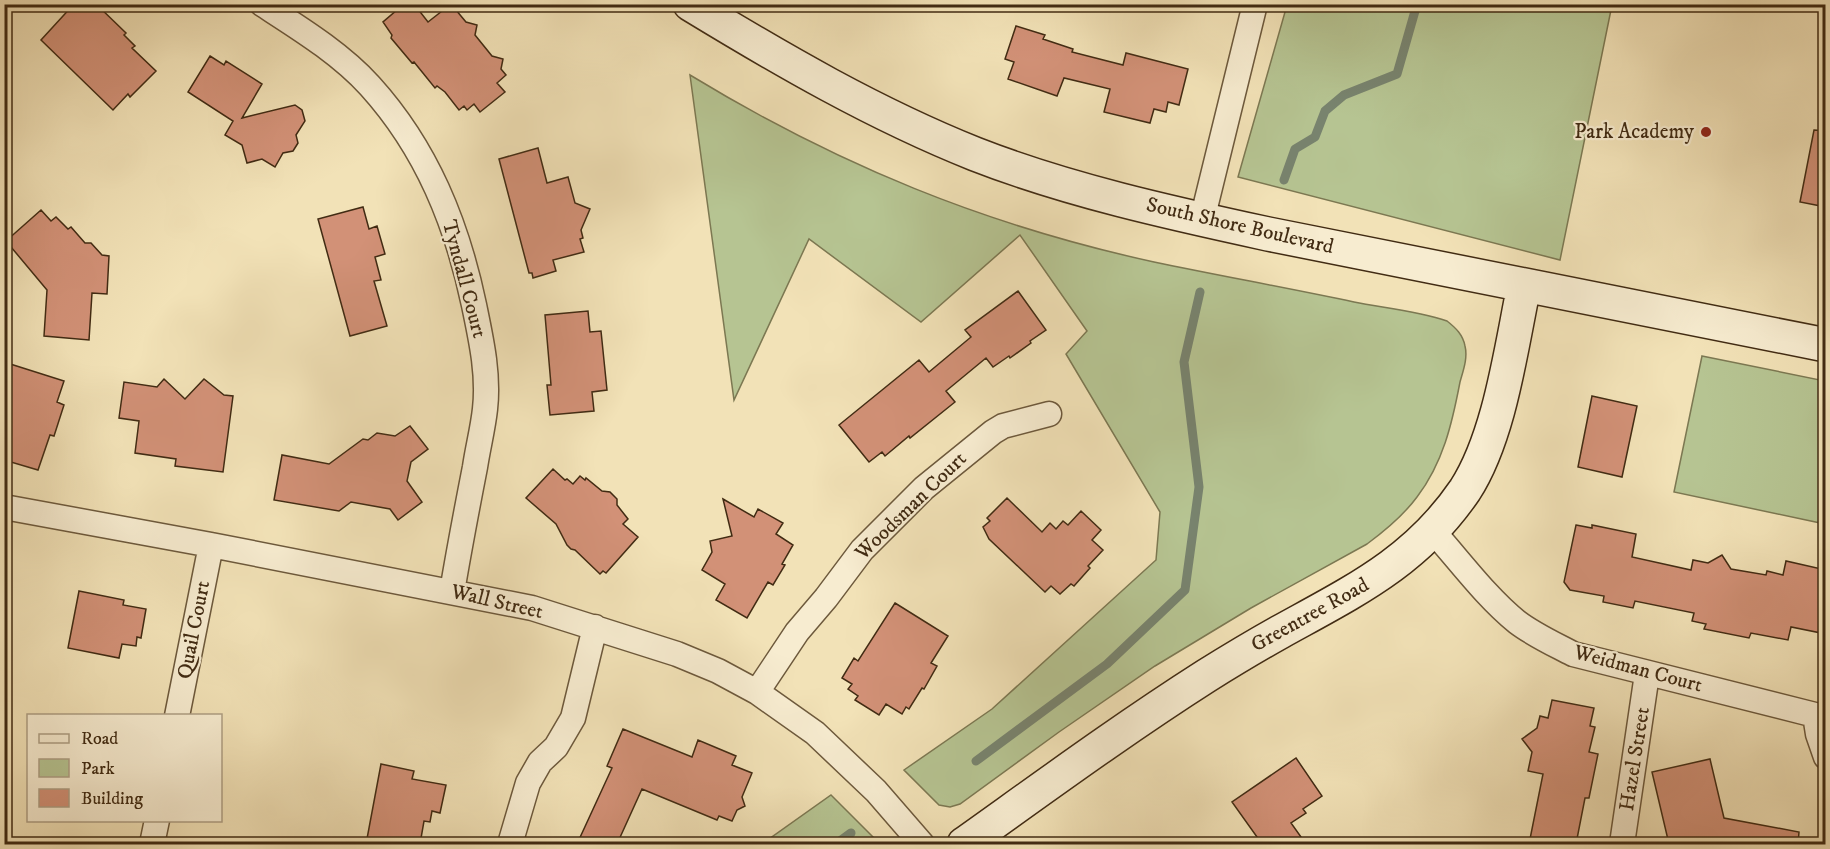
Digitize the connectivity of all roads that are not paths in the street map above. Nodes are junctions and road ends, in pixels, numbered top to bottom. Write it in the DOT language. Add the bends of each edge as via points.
graph roads {
  1 [pos="262,4"];
  2 [pos="690,4"];
  3 [pos="1255,4"];
  4 [pos="1202,220"];
  5 [pos="1524,286"];
  6 [pos="1826,345"];
  7 [pos="1049,414"];
  8 [pos="4,507"];
  9 [pos="1432,530"];
  10 [pos="211,545"];
  11 [pos="452,592"];
  12 [pos="595,627"];
  13 [pos="1647,674"];
  14 [pos="757,692"];
  15 [pos="1820,711"];
  16 [pos="177,714"];
  17 [pos="1826,757"];
  18 [pos="157,822"];
  19 [pos="152,844"];
  20 [pos="510,844"];
  21 [pos="922,844"];
  22 [pos="964,844"];
  23 [pos="1622,844"];
  1 -- 11 [label="street, Tyndall Court" via="341,60 370,86 400,124 426,164 465,263 484,357 486,407"];
  2 -- 4 [label="main road, South Shore Boulevard" via="839,91 956,146 1008,166"];
  3 -- 4 [label="street"];
  4 -- 5 [label="main road, South Shore Boulevard"];
  5 -- 6 [label="main road, South Shore Boulevard"];
  5 -- 9 [label="main road, Greentree Road" via="1499,406 1486,447 1464,491"];
  7 -- 14 [label="street, Woodsman Court" via="1003,426 924,488 862,550 797,632"];
  8 -- 10 [label="street, Wall Street"];
  9 -- 13 [label="street, Weidman Court" via="1517,622 1573,654"];
  9 -- 22 [label="main road, Greentree Road" via="1377,578 1243,653 1167,701"];
  10 -- 11 [label="street, Wall Street"];
  10 -- 16 [label="street, Quail Court"];
  11 -- 12 [label="street, Wall Street" via="532,608"];
  12 -- 14 [label="street, Wall Street" via="677,654"];
  12 -- 20 [label="street" via="573,718 528,783"];
  13 -- 15 [label="street, Weidman Court"];
  13 -- 23 [label="street, Hazel Street"];
  14 -- 21 [label="street, Wall Street" via="839,754"];
  15 -- 17 [label="street, Weidman Court" via="1818,734"];
  18 -- 19 [label="street"];
}
